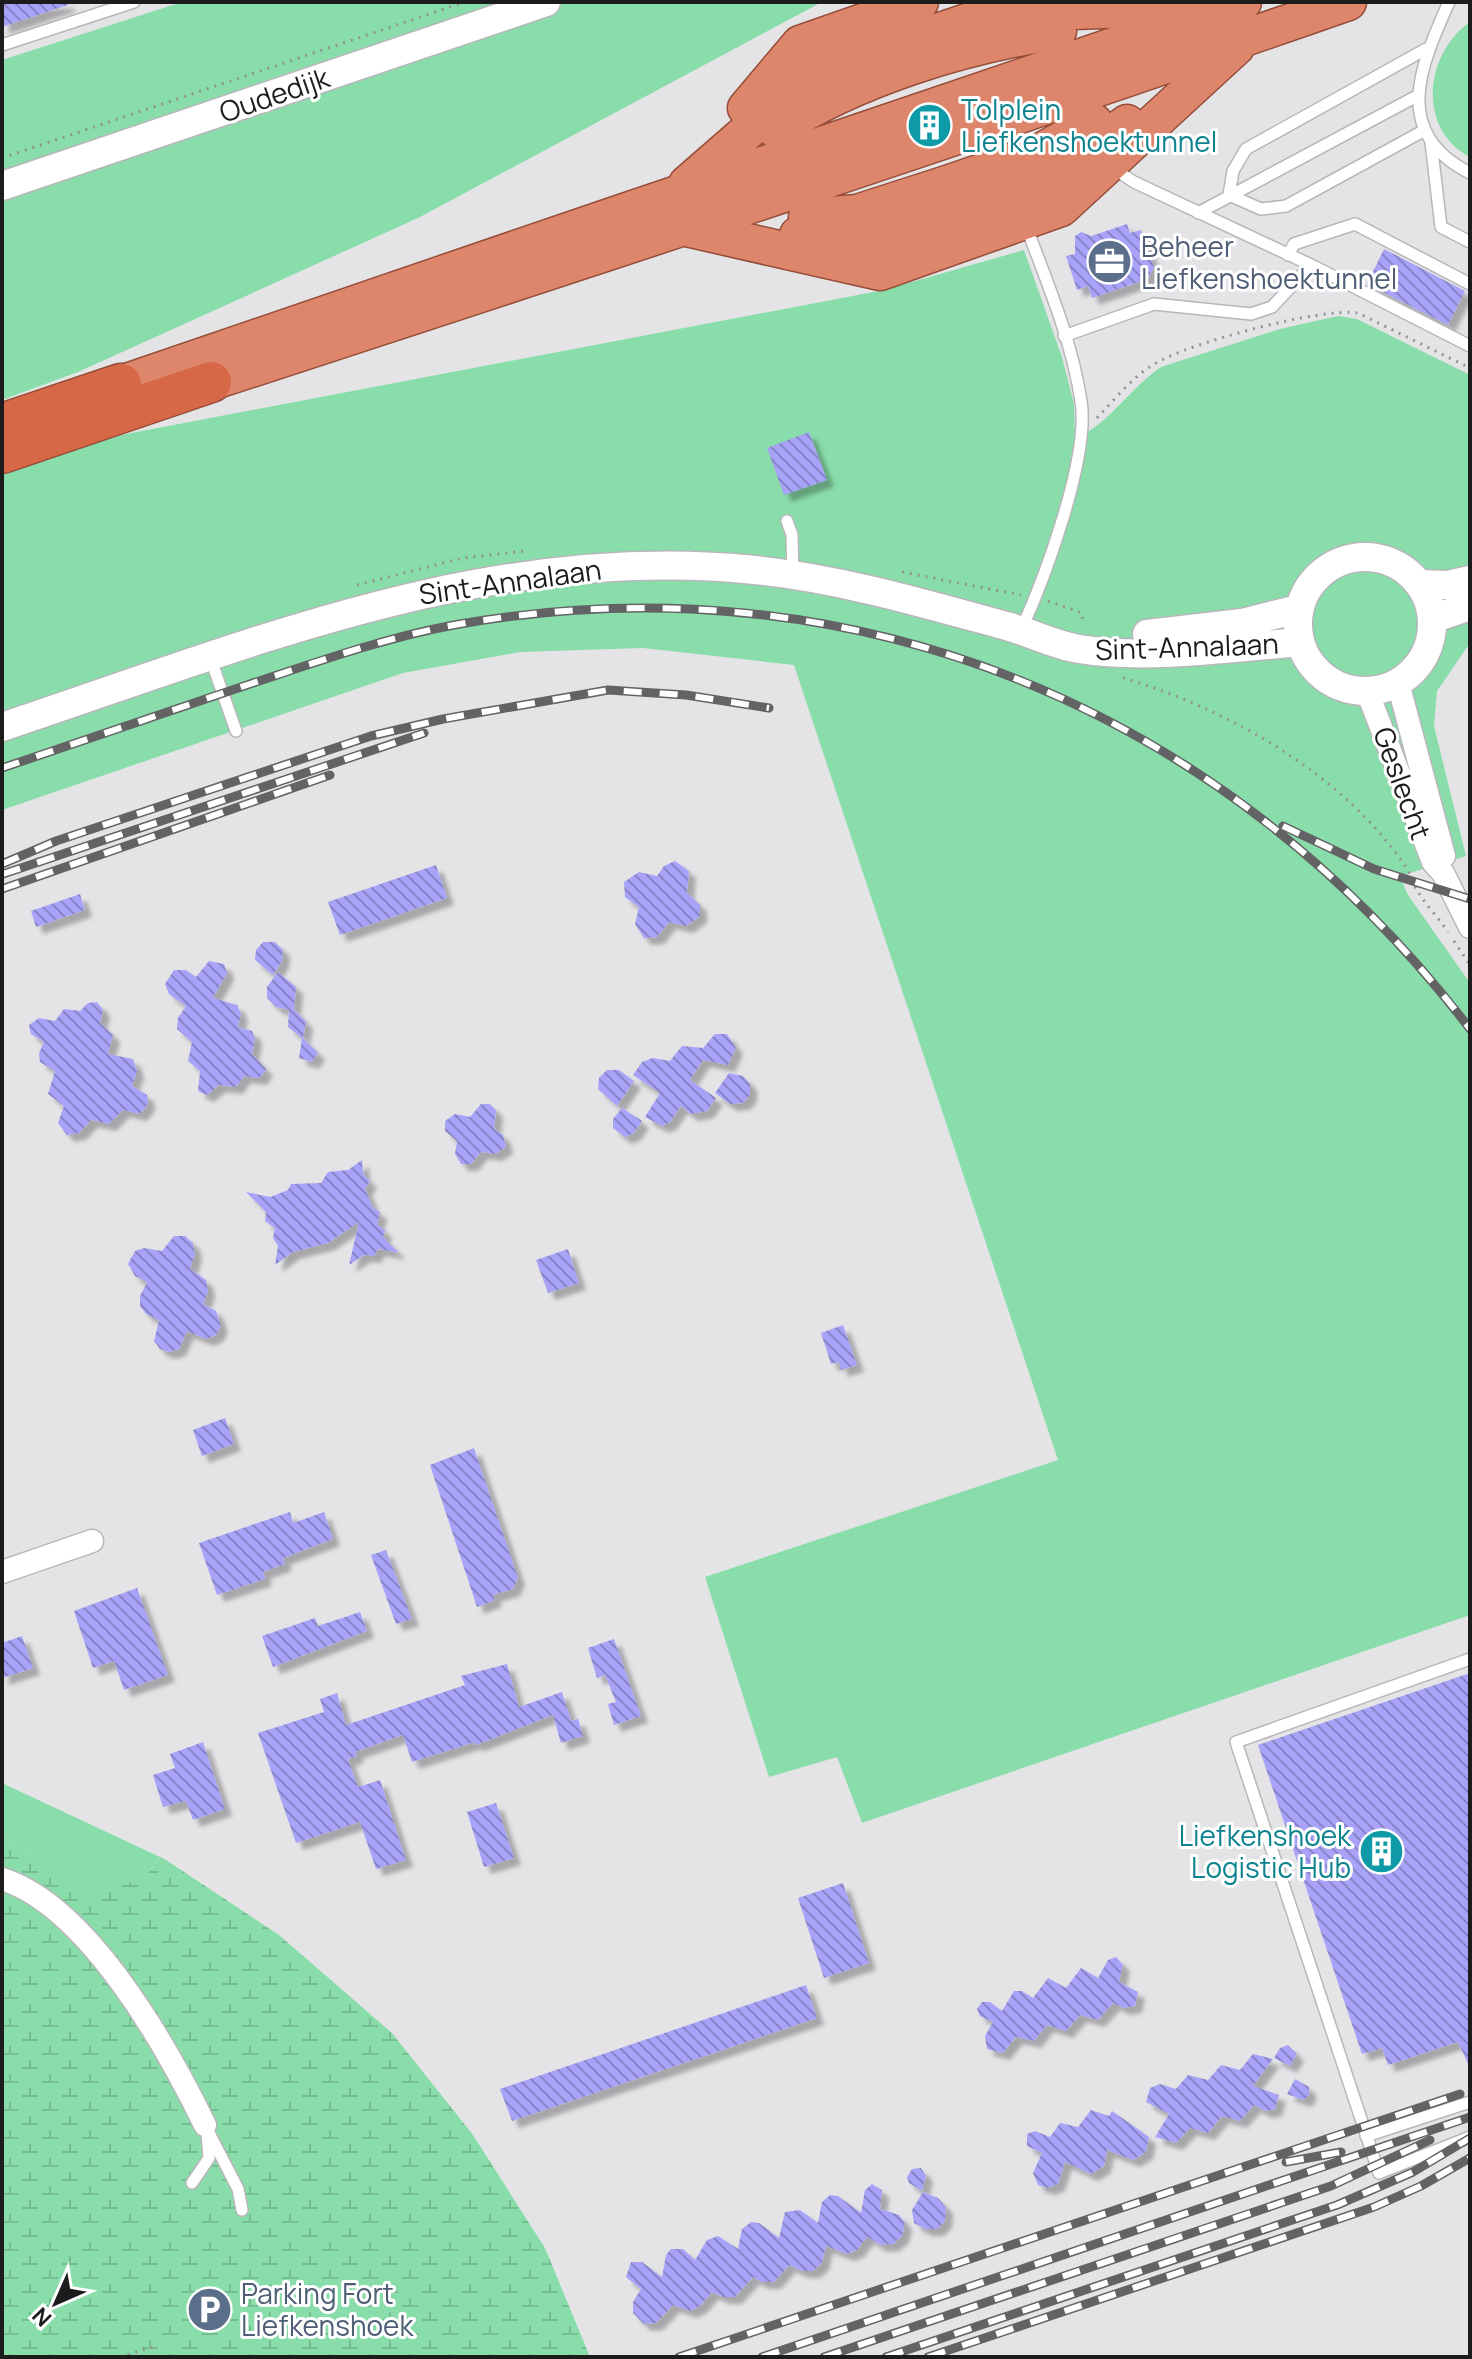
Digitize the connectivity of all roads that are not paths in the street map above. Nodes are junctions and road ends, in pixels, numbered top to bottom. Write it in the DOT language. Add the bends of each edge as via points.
graph roads {
  1 [pos="134,2"];
  2 [pos="920,2"];
  3 [pos="984,2"];
  4 [pos="1004,2"];
  5 [pos="1186,2"];
  6 [pos="1348,2"];
  7 [pos="1449,2"];
  8 [pos="538,3"];
  9 [pos="1240,15"];
  10 [pos="2,45"];
  11 [pos="1426,49"];
  12 [pos="1417,96"];
  13 [pos="1425,130"];
  14 [pos="1068,135"];
  15 [pos="1431,142"];
  16 [pos="1006,170"];
  17 [pos="1470,173"];
  18 [pos="2,186"];
  19 [pos="1229,195"];
  20 [pos="675,212"];
  21 [pos="1198,213"];
  22 [pos="1470,242"];
  23 [pos="1288,255"];
  24 [pos="1311,265"];
  25 [pos="1470,284"];
  26 [pos="1064,336"];
  27 [pos="1470,346"];
  28 [pos="211,382"];
  29 [pos="121,384"];
  30 [pos="2,424"];
  31 [pos="2,453"];
  32 [pos="787,521"];
  33 [pos="793,575"];
  34 [pos="1470,580"];
  35 [pos="1419,584"];
  36 [pos="1470,606"];
  37 [pos="1298,609"];
  38 [pos="1432,619"];
  39 [pos="1026,632"];
  40 [pos="1300,642"];
  41 [pos="210,657"];
  42 [pos="1398,683"];
  43 [pos="1367,691"];
  44 [pos="2,727"];
  45 [pos="236,731"];
  46 [pos="1443,873"];
  47 [pos="1470,927"];
  48 [pos="92,1541"];
  49 [pos="2,1572"];
  50 [pos="1470,1659"];
  51 [pos="2,1879"];
  52 [pos="1470,2102"];
  53 [pos="205,2125"];
  54 [pos="1366,2136"];
  55 [pos="1470,2137"];
  56 [pos="192,2183"];
  57 [pos="242,2210"];
  1 -- 10 [label="lane"];
  2 -- 20 [label="highway" via="800,44"];
  3 -- 20 [label="highway" via="807,62"];
  4 -- 9 [label="highway"];
  5 -- 9 [label="highway"];
  6 -- 9 [label="highway"];
  7 -- 11 [label="lane"];
  8 -- 18 [label="street, Oudedijk"];
  9 -- 14 [label="highway"];
  9 -- 14 [label="highway"];
  9 -- 14 [label="highway"];
  9 -- 20 [label="highway" via="1016,88"];
  9 -- 20 [label="highway" via="990,14 900,44 812,75"];
  11 -- 12 [label="lane"];
  11 -- 19 [label="lane" via="1246,149 1233,171"];
  12 -- 13 [label="lane"];
  12 -- 19 [label="lane"];
  13 -- 15 [label="lane"];
  13 -- 19 [label="lane" via="1286,206 1261,209"];
  14 -- 16 [label="highway"];
  14 -- 16 [label="highway"];
  14 -- 16 [label="highway" via="1061,208"];
  14 -- 21 [label="lane" via="1134,182"];
  15 -- 17 [label="lane" via="1452,164"];
  15 -- 22 [label="lane" via="1441,227"];
  16 -- 20 [label="highway" via="857,213"];
  16 -- 20 [label="highway" via="840,163"];
  16 -- 20 [label="highway" via="880,272"];
  16 -- 26 [label="lane"];
  19 -- 21 [label="lane"];
  20 -- 28 [label="highway"];
  20 -- 29 [label="highway"];
  21 -- 23 [label="lane"];
  23 -- 24 [label="lane"];
  23 -- 25 [label="lane" via="1294,244 1355,224"];
  24 -- 26 [label="lane" via="1272,307 1251,314 1154,304"];
  24 -- 27 [label="lane"];
  26 -- 39 [label="lane" via="1082,404 1082,445"];
  28 -- 31 [label="highway"];
  29 -- 30 [label="highway"];
  32 -- 33 [label="lane"];
  33 -- 39 [label="street, Sint-Annalaan" via="869,589"];
  33 -- 41 [label="street, Sint-Annalaan" via="703,566 592,567 526,574 413,594"];
  34 -- 35 [label="street"];
  35 -- 37 [label="street" via="1404,568 1362,556 1320,572"];
  35 -- 38 [label="street"];
  36 -- 38 [label="street"];
  37 -- 39 [label="street, Sint-Annalaan" via="1242,623 1151,634"];
  37 -- 40 [label="street, Geslecht"];
  38 -- 42 [label="street, Geslecht" via="1424,656"];
  39 -- 40 [label="street, Sint-Annalaan" via="1081,650 1128,652"];
  40 -- 43 [label="street, Geslecht" via="1325,679"];
  41 -- 44 [label="street, Sint-Annalaan"];
  41 -- 45 [label="lane"];
  42 -- 43 [label="street, Geslecht"];
  42 -- 46 [label="street, Geslecht" via="1445,856"];
  43 -- 46 [label="street, Geslecht" via="1433,862"];
  46 -- 47 [label="street, Geslecht"];
  48 -- 49 [label="street"];
  50 -- 54 [label="lane" via="1236,1742"];
  51 -- 53 [label="street" via="44,1898 102,1961 165,2050"];
  52 -- 54 [label="lane"];
  53 -- 56 [label="lane" via="209,2158"];
  53 -- 57 [label="lane" via="238,2189"];
  54 -- 55 [label="lane" via="1379,2173"];
}
